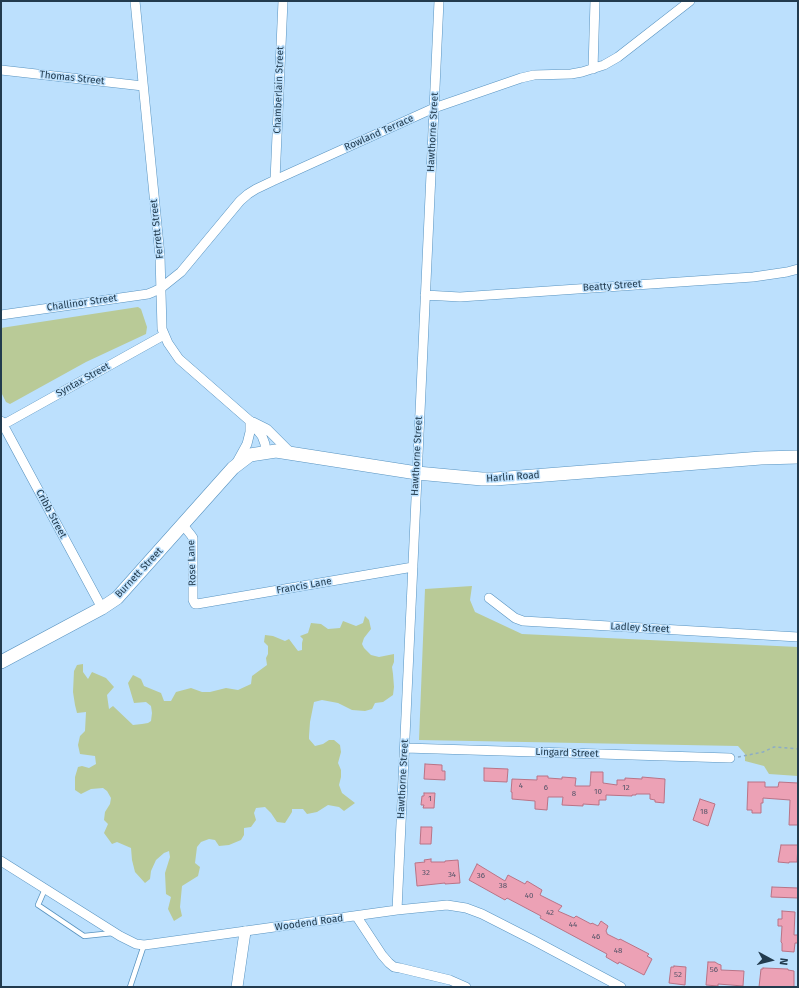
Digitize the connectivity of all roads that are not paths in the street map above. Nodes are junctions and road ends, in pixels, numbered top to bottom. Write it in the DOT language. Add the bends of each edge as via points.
graph roads {
  1 [pos="135,1"];
  2 [pos="283,1"];
  3 [pos="439,1"];
  4 [pos="595,1"];
  5 [pos="690,1"];
  6 [pos="593,69"];
  7 [pos="1,70"];
  8 [pos="143,86"];
  9 [pos="434,108"];
  10 [pos="275,180"];
  11 [pos="798,269"];
  12 [pos="161,288"];
  13 [pos="425,295"];
  14 [pos="1,315"];
  15 [pos="164,335"];
  16 [pos="250,421"];
  17 [pos="2,423"];
  18 [pos="798,452"];
  19 [pos="266,453"];
  20 [pos="292,454"];
  21 [pos="798,457"];
  22 [pos="761,458"];
  23 [pos="233,468"];
  24 [pos="417,473"];
  25 [pos="183,525"];
  26 [pos="413,567"];
  27 [pos="489,598"];
  28 [pos="195,604"];
  29 [pos="102,608"];
  30 [pos="798,637"];
  31 [pos="1,662"];
  32 [pos="405,748"];
  33 [pos="730,758"];
  34 [pos="1,861"];
  35 [pos="45,889"];
  36 [pos="397,910"];
  37 [pos="357,917"];
  38 [pos="245,932"];
  39 [pos="115,933"];
  40 [pos="144,945"];
  41 [pos="130,987"];
  42 [pos="237,987"];
  43 [pos="466,987"];
  44 [pos="621,987"];
  1 -- 8 [label="street, Ferrett Street"];
  2 -- 10 [label="street, Chamberlain Street"];
  3 -- 9 [label="street, Hawthorne Street"];
  4 -- 6 [label="street"];
  5 -- 6 [label="street, Rowland Terrace" via="618,57"];
  6 -- 9 [label="street, Rowland Terrace" via="571,74 521,78"];
  7 -- 8 [label="street, Thomas Street"];
  8 -- 12 [label="street, Ferrett Street"];
  9 -- 10 [label="street, Rowland Terrace"];
  9 -- 13 [label="street, Hawthorne Street"];
  10 -- 12 [label="street, Rowland Terrace" via="252,191 244,198 181,272"];
  11 -- 13 [label="street, Beatty Street" via="745,277 460,296"];
  12 -- 14 [label="street, Challinor Street" via="148,294"];
  12 -- 15 [label="street, Ferrett Street" via="161,322"];
  13 -- 24 [label="street, Hawthorne Street"];
  15 -- 16 [label="street, Ferrett Street" via="179,359"];
  15 -- 17 [label="street, Syntax Street"];
  16 -- 19 [label="street, Ferrett Street" via="262,436"];
  16 -- 20 [label="street" via="267,429"];
  16 -- 23 [label="street" via="247,444"];
  17 -- 29 [label="street, Cribb Street"];
  18 -- 22 [label="main road"];
  19 -- 20 [label="main road, Harlin Road" via="276,451"];
  19 -- 23 [label="main road, Harlin Road" via="250,456"];
  20 -- 24 [label="main road, Harlin Road"];
  21 -- 22 [label="main road, Harlin Road"];
  22 -- 24 [label="main road, Harlin Road" via="495,479"];
  23 -- 25 [label="main road, Burnett Street"];
  24 -- 26 [label="street, Hawthorne Street"];
  25 -- 28 [label="street, Rose Lane" via="193,538"];
  25 -- 29 [label="main road, Burnett Street" via="120,595"];
  26 -- 28 [label="street, Francis Lane"];
  26 -- 32 [label="street, Hawthorne Street"];
  27 -- 30 [label="street, Ladley Street" via="523,622"];
  29 -- 31 [label="main road, Burnett Street"];
  32 -- 33 [label="street, Lingard Street"];
  32 -- 36 [label="street, Hawthorne Street"];
  34 -- 35 [label="street, Woodend Road"];
  35 -- 39 [label="street, Woodend Road"];
  35 -- 39 [label="lane" via="38,905 84,936"];
  36 -- 37 [label="street, Woodend Road"];
  36 -- 44 [label="street, Woodend Road" via="447,905 473,910"];
  37 -- 38 [label="street, Woodend Road"];
  37 -- 43 [label="street" via="382,955 394,967 450,980"];
  38 -- 40 [label="street, Woodend Road"];
  38 -- 42 [label="street"];
  39 -- 40 [label="street, Woodend Road"];
  40 -- 41 [label="lane"];
}
